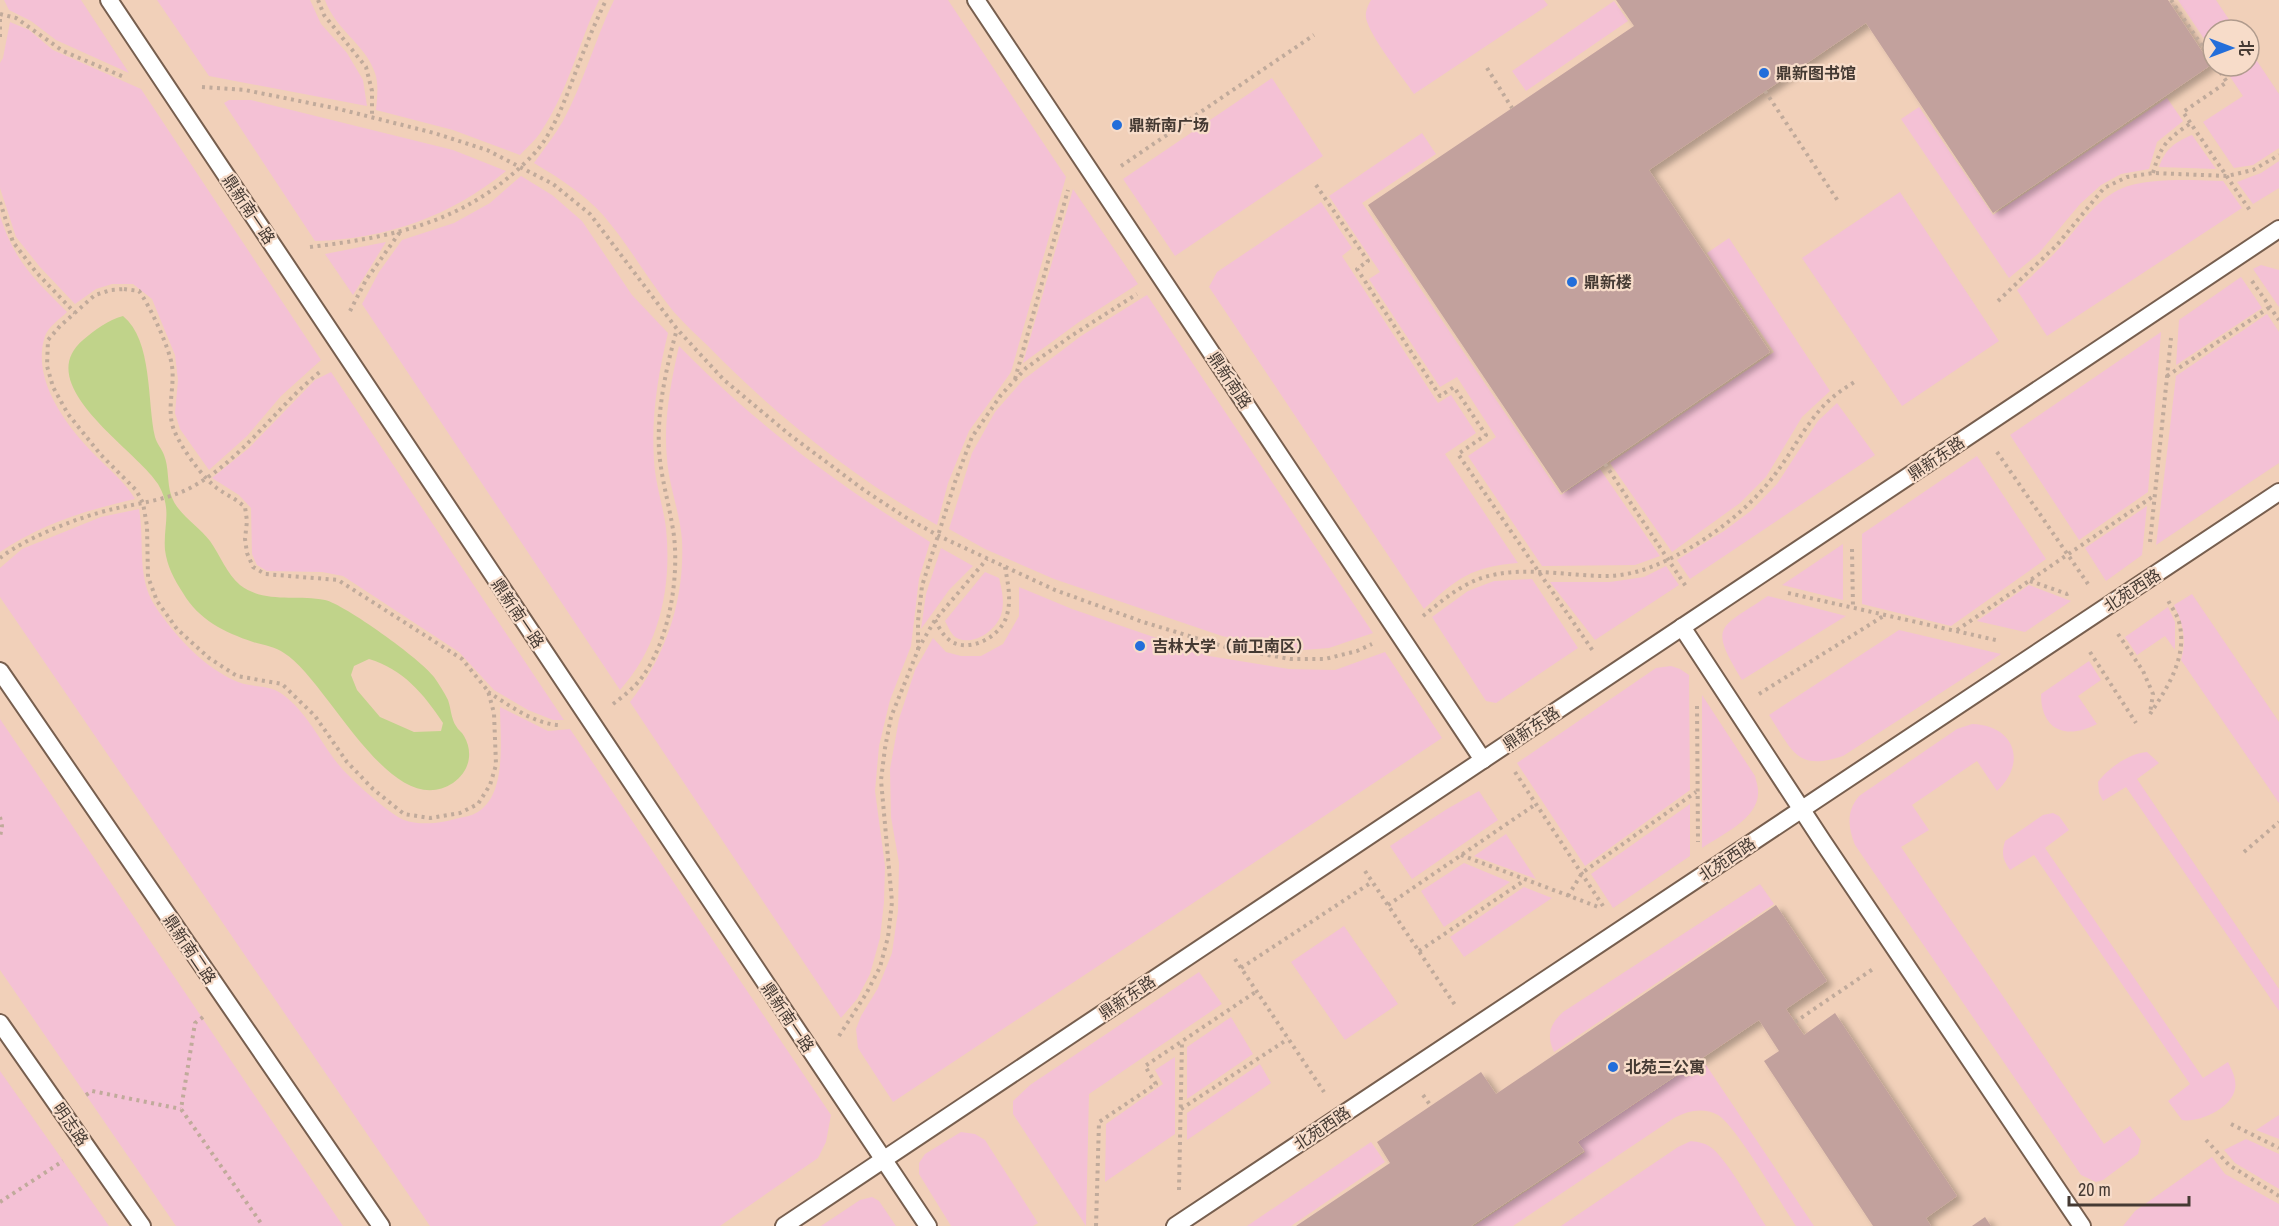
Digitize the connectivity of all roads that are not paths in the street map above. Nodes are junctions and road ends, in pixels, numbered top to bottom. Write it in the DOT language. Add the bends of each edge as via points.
graph roads {
  1 [pos="109,0"];
  2 [pos="976,0"];
  3 [pos="2279,229"];
  4 [pos="2279,492"];
  5 [pos="1682,627"];
  6 [pos="0,671"];
  7 [pos="1483,760"];
  8 [pos="1801,809"];
  9 [pos="0,1023"];
  10 [pos="882,1160"];
  11 [pos="142,1226"];
  12 [pos="381,1226"];
  13 [pos="784,1226"];
  14 [pos="928,1226"];
  15 [pos="1175,1226"];
  16 [pos="2082,1226"];
  1 -- 10 [label="lane, 鼎新南一路"];
  2 -- 7 [label="lane, 鼎新南路"];
  3 -- 5 [label="lane, 鼎新东路"];
  4 -- 8 [label="lane, 北苑西路"];
  5 -- 7 [label="lane, 鼎新东路"];
  5 -- 8 [label="lane"];
  6 -- 12 [label="lane, 鼎新南二路"];
  7 -- 10 [label="lane, 鼎新东路"];
  8 -- 15 [label="lane, 北苑西路"];
  8 -- 16 [label="lane"];
  9 -- 11 [label="lane, 明志路"];
  10 -- 13 [label="lane, 鼎新东路"];
  10 -- 14 [label="lane, 鼎新南一路"];
}
